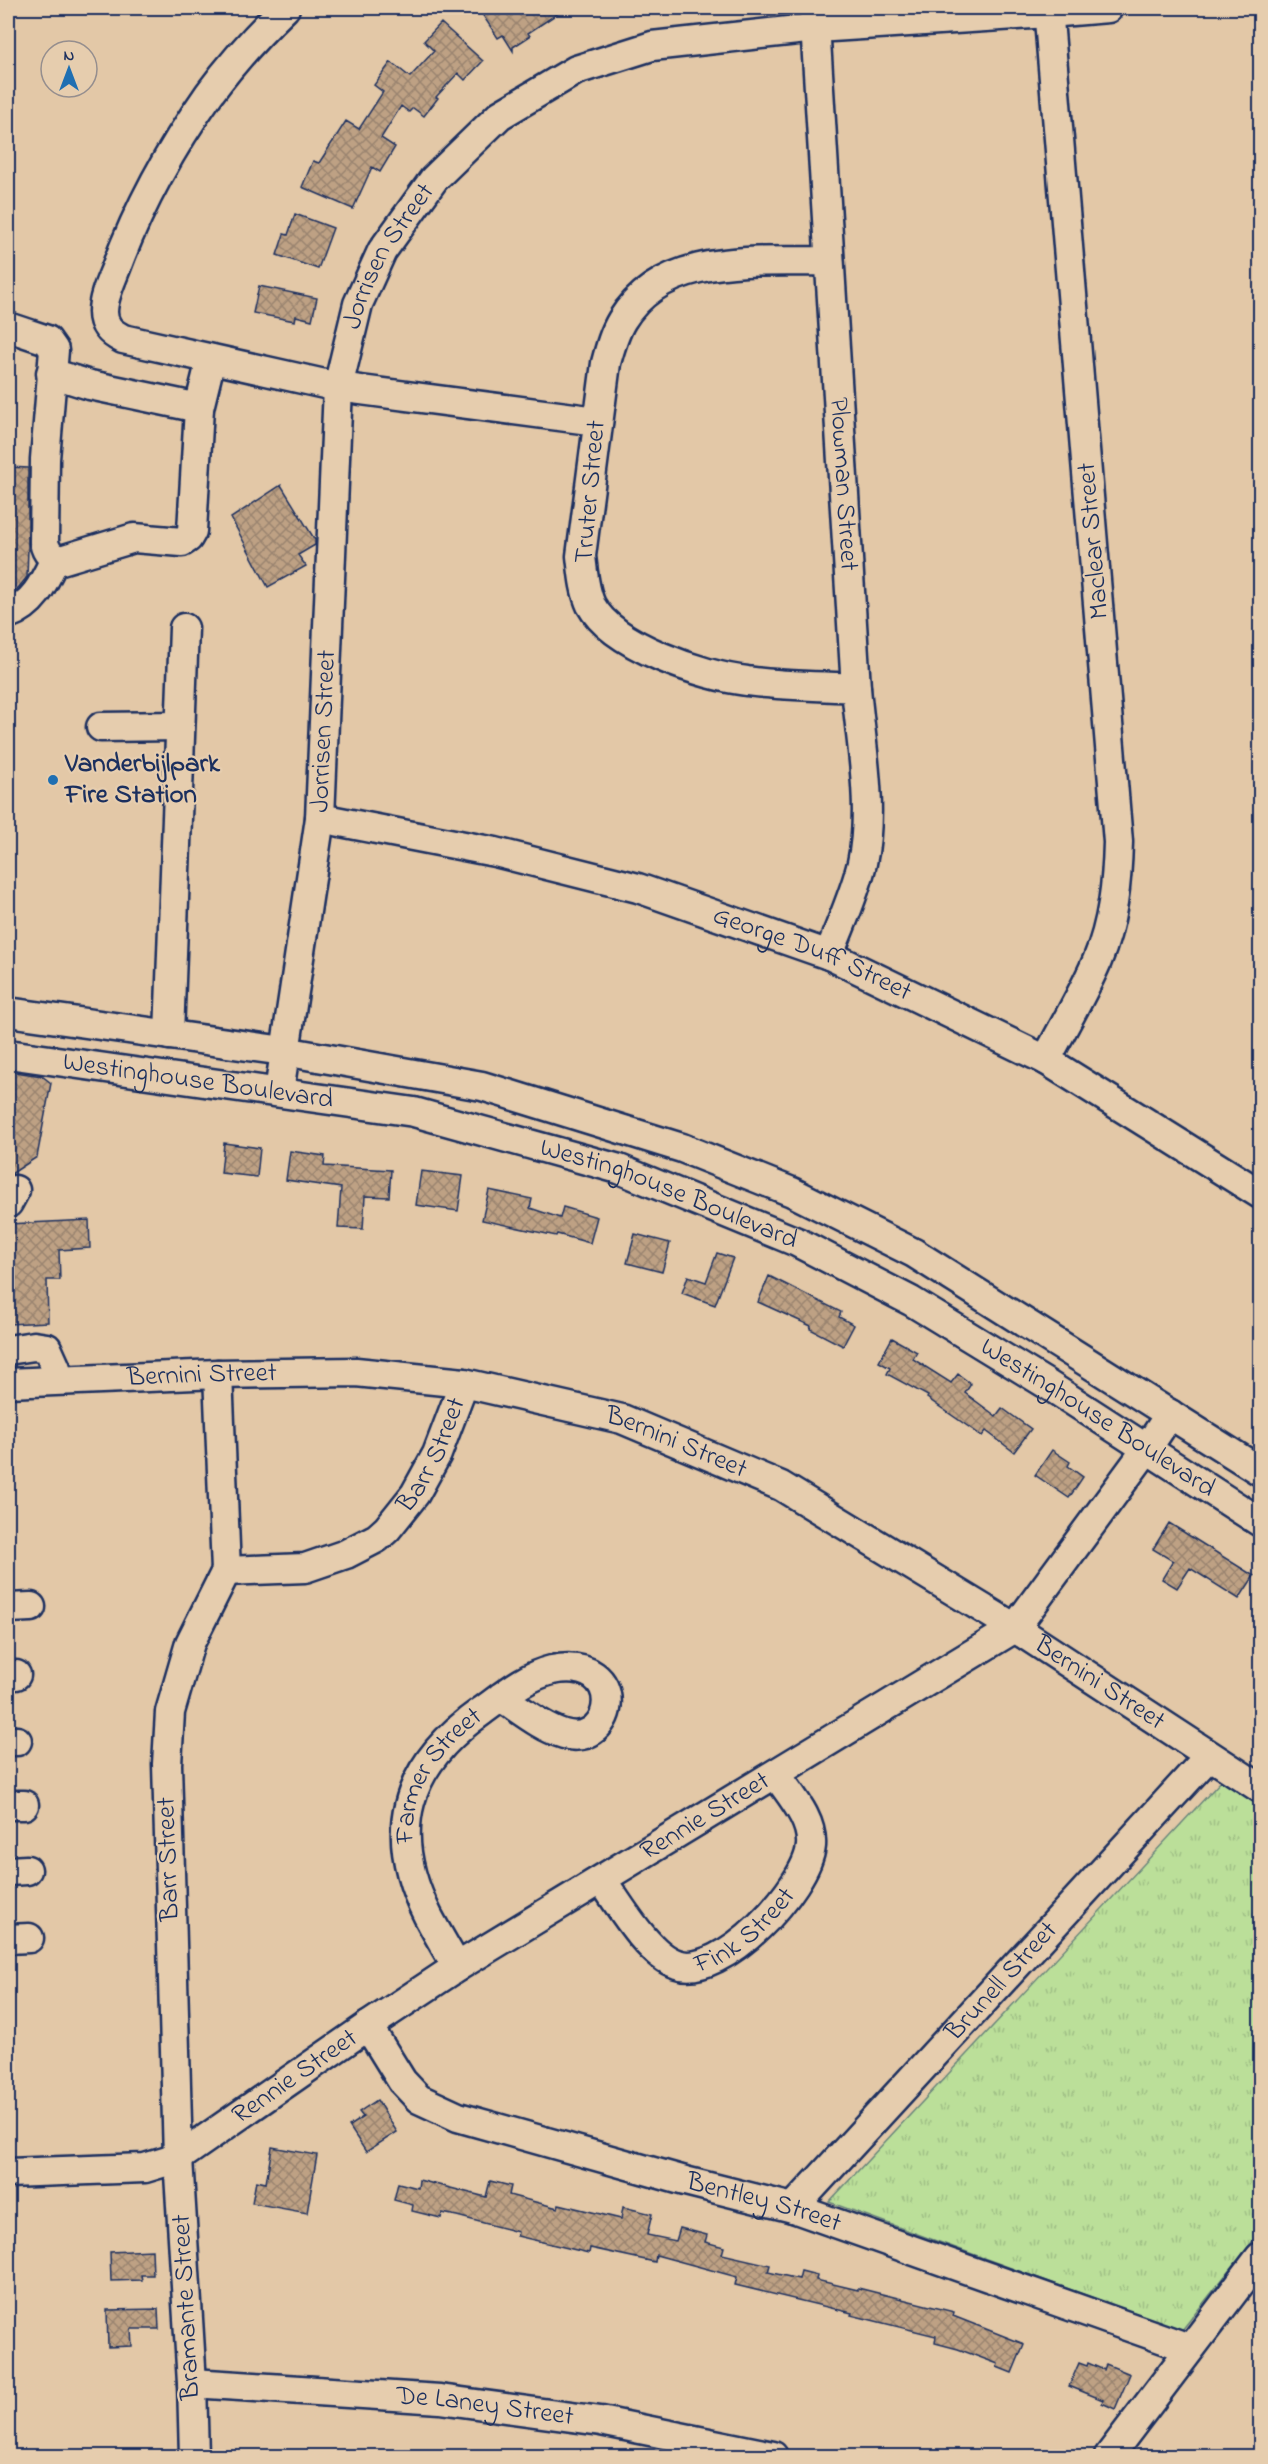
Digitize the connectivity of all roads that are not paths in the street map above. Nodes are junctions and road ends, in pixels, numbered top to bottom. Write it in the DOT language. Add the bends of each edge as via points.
graph roads {
  1 [pos="285,8"];
  2 [pos="1108,8"];
  3 [pos="1048,10"];
  4 [pos="815,18"];
  5 [pos="829,261"];
  6 [pos="8,327"];
  7 [pos="211,359"];
  8 [pos="51,373"];
  9 [pos="338,387"];
  10 [pos="199,408"];
  11 [pos="597,421"];
  12 [pos="55,559"];
  13 [pos="8,614"];
  14 [pos="184,628"];
  15 [pos="856,688"];
  16 [pos="101,726"];
  17 [pos="179,726"];
  18 [pos="320,818"];
  19 [pos="829,955"];
  20 [pos="8,1012"];
  21 [pos="169,1035"];
  22 [pos="284,1051"];
  23 [pos="8,1054"];
  24 [pos="1046,1060"];
  25 [pos="279,1092"];
  26 [pos="1260,1194"];
  27 [pos="8,1350"];
  28 [pos="218,1374"];
  29 [pos="56,1380"];
  30 [pos="8,1383"];
  31 [pos="464,1383"];
  32 [pos="1170,1414"];
  33 [pos="1146,1450"];
  34 [pos="1260,1471"];
  35 [pos="1260,1522"];
  36 [pos="226,1570"];
  37 [pos="1015,1628"];
  38 [pos="501,1697"];
  39 [pos="1209,1756"];
  40 [pos="776,1774"];
  41 [pos="1260,1788"];
  42 [pos="602,1880"];
  43 [pos="457,1968"];
  44 [pos="368,2026"];
  45 [pos="178,2158"];
  46 [pos="8,2173"];
  47 [pos="793,2208"];
  48 [pos="1260,2257"];
  49 [pos="1189,2348"];
  50 [pos="192,2383"];
  51 [pos="194,2457"];
  52 [pos="773,2457"];
  53 [pos="1109,2457"];
  1 -- 7 [label="street" via="210,93 168,157 130,229 105,298 105,324 112,334"];
  2 -- 3 [label="street, Jorrisen Street"];
  3 -- 4 [label="street, Jorrisen Street"];
  3 -- 24 [label="street, Maclear Street" via="1118,842 1117,880 1098,961"];
  4 -- 5 [label="street, Plowman Street"];
  4 -- 9 [label="street, Jorrisen Street" via="652,46 576,70 500,115 434,179 382,251 358,304"];
  5 -- 11 [label="street, Truter Street" via="719,265 686,271 649,288 621,321 613,338"];
  5 -- 15 [label="street, Plowman Street"];
  6 -- 8 [label="street" via="52,344"];
  7 -- 9 [label="street"];
  7 -- 10 [label="street"];
  8 -- 10 [label="street"];
  8 -- 12 [label="street" via="44,542 46,551"];
  9 -- 11 [label="street"];
  9 -- 18 [label="street, Jorrisen Street"];
  10 -- 12 [label="street" via="192,531 188,538 182,542 134,538"];
  11 -- 15 [label="street, Truter Street" via="581,556 590,604 602,621 643,648 689,667 745,681"];
  12 -- 13 [label="street" via="38,593"];
  14 -- 17 [label="street"];
  15 -- 19 [label="street, Plowman Street" via="866,834 861,865"];
  16 -- 17 [label="street"];
  17 -- 21 [label="street"];
  18 -- 19 [label="street, George Duff Street" via="495,852 638,888"];
  18 -- 22 [label="street, Jorrisen Street"];
  19 -- 24 [label="street, George Duff Street"];
  20 -- 21 [label="street, Westinghouse Boulevard"];
  21 -- 22 [label="street, Westinghouse Boulevard"];
  22 -- 25 [label="street, Jorrisen Street"];
  22 -- 32 [label="street, Westinghouse Boulevard" via="482,1086 682,1148 792,1192 914,1254"];
  23 -- 25 [label="street, Westinghouse Boulevard"];
  24 -- 26 [label="street, George Duff Street"];
  25 -- 33 [label="street, Westinghouse Boulevard" via="414,1113 619,1169 797,1242 911,1301"];
  27 -- 29 [label="street" via="47,1348 56,1368"];
  28 -- 29 [label="street, Bernini Street"];
  28 -- 31 [label="street, Bernini Street" via="356,1372"];
  28 -- 36 [label="street, Barr Street"];
  29 -- 30 [label="street, Bernini Street"];
  31 -- 36 [label="street, Barr Street" via="437,1454 415,1494 377,1538 305,1568"];
  31 -- 37 [label="street, Bernini Street" via="622,1419 781,1486"];
  32 -- 33 [label="street, Rennie Street"];
  32 -- 34 [label="street, Westinghouse Boulevard"];
  33 -- 35 [label="street, Westinghouse Boulevard"];
  33 -- 37 [label="street, Rennie Street"];
  36 -- 45 [label="street, Barr Street" via="190,1643 170,1712 167,1764"];
  37 -- 39 [label="street, Bernini Street"];
  37 -- 40 [label="street, Rennie Street"];
  38 -- 43 [label="street, Farmer Street" via="470,1719 442,1747 421,1772 408,1805 405,1841 411,1871 427,1914"];
  39 -- 41 [label="street, Bernini Street"];
  39 -- 47 [label="street, Brunell Street"];
  40 -- 42 [label="street, Rennie Street"];
  40 -- 42 [label="street, Fink Street" via="807,1821 811,1848 788,1894 770,1918 740,1943 709,1961 679,1966 635,1926"];
  42 -- 43 [label="street, Rennie Street"];
  43 -- 44 [label="street, Rennie Street"];
  44 -- 45 [label="street, Rennie Street"];
  44 -- 47 [label="street, Bentley Street" via="402,2081 434,2108"];
  45 -- 46 [label="street, Rennie Street" via="144,2168"];
  45 -- 50 [label="street, Bramante Street"];
  47 -- 49 [label="street, Bentley Street"];
  48 -- 49 [label="street"];
  49 -- 53 [label="street"];
  50 -- 51 [label="street, Bramante Street"];
  50 -- 52 [label="street, De Laney Street" via="440,2399 601,2421"];
}
